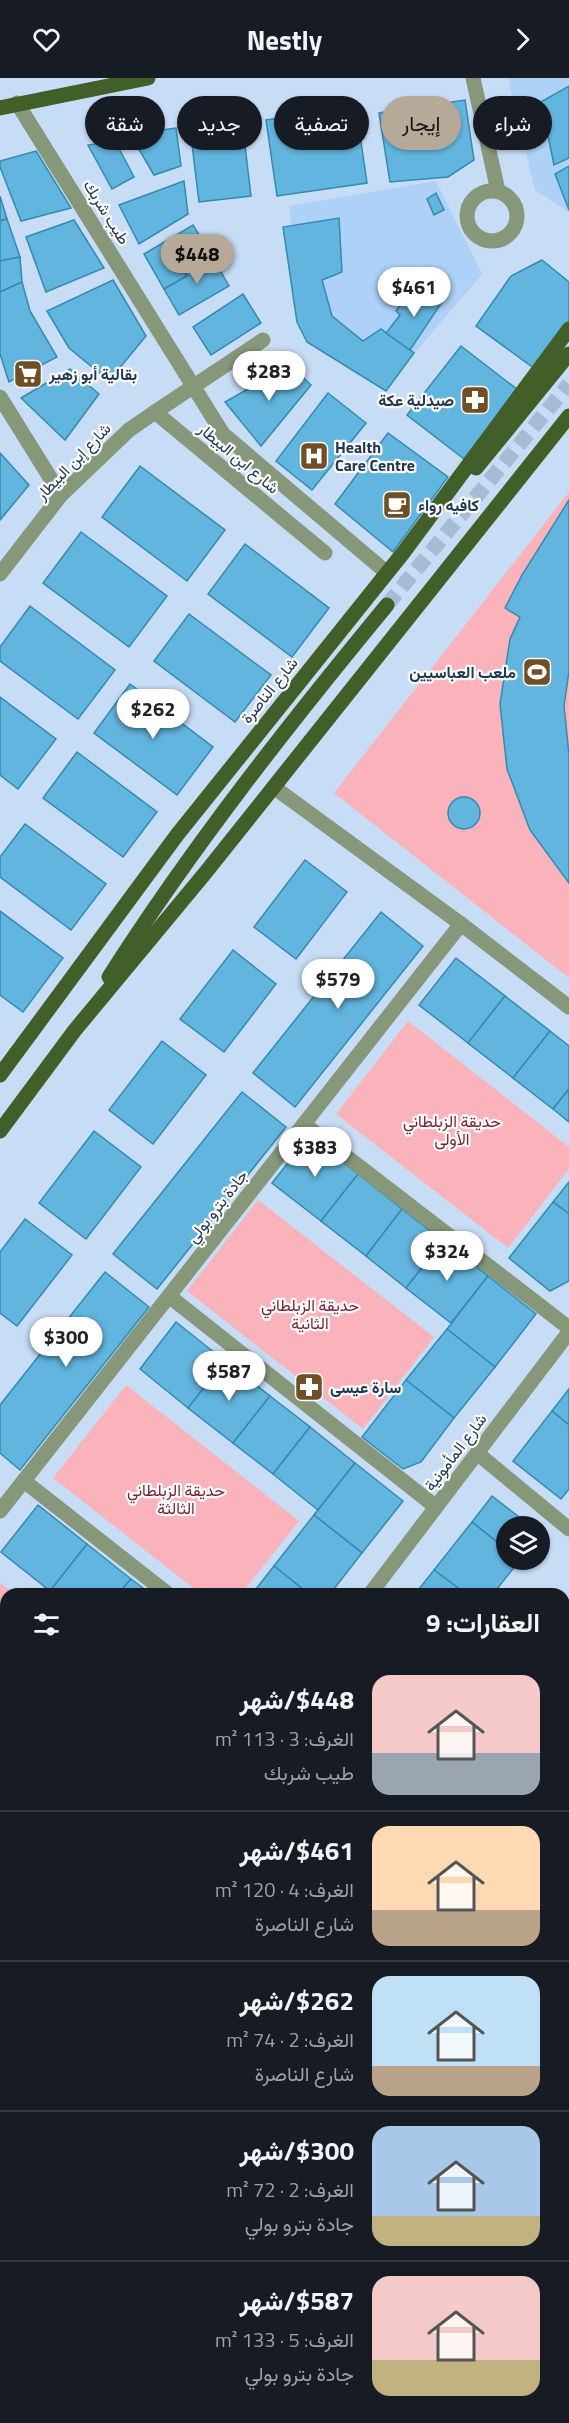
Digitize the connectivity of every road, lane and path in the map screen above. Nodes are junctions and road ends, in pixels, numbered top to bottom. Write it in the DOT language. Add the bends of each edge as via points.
graph roads {
  1 [pos="148,78"];
  2 [pos="473,78"];
  3 [pos="17,103"];
  4 [pos="0,108"];
  5 [pos="498,191"];
  6 [pos="569,329"];
  7 [pos="264,340"];
  8 [pos="569,354"];
  9 [pos="194,386"];
  10 [pos="0,397"];
  11 [pos="155,412"];
  12 [pos="569,416"];
  13 [pos="61,495"];
  14 [pos="325,553"];
  15 [pos="403,553"];
  16 [pos="386,572"];
  17 [pos="0,574"];
  18 [pos="387,604"];
  19 [pos="275,788"];
  20 [pos="461,924"];
  21 [pos="569,1007"];
  22 [pos="75,1030"];
  23 [pos="0,1075"];
  24 [pos="304,1124"];
  25 [pos="0,1131"];
  26 [pos="169,1296"];
  27 [pos="569,1330"];
  28 [pos="477,1453"];
  29 [pos="24,1481"];
  30 [pos="436,1507"];
  31 [pos="0,1511"];
  32 [pos="569,1529"];
  33 [pos="160,1588"];
  34 [pos="375,1588"];
  1 -- 3 [label="main road"];
  2 -- 5 [label="street"];
  3 -- 4 [label="main road"];
  3 -- 9 [label="street, طيب شربك"];
  6 -- 15 [label="main road, شارع الناصرة"];
  7 -- 9 [label="street"];
  8 -- 15 [label="main road" via="493,450"];
  9 -- 11 [label="street"];
  9 -- 16 [label="street, طيب شربك" via="223,434"];
  10 -- 13 [label="street"];
  11 -- 13 [label="street, شارع إبن البيطار" via="129,430"];
  11 -- 14 [label="street, شارع ابن البيطار"];
  12 -- 22 [label="main road" via="214,863"];
  13 -- 17 [label="street, شارع إبن البيطار"];
  15 -- 16 [label="main road, شارع الناصرة"];
  16 -- 23 [label="main road, شارع الناصرة" via="177,835"];
  18 -- 22 [label="main road" via="303,707 148,917"];
  19 -- 20 [label="street"];
  20 -- 21 [label="street"];
  20 -- 24 [label="street, جادة بترو بولي"];
  22 -- 25 [label="main road"];
  24 -- 26 [label="street, جادة بترو بولي"];
  24 -- 27 [label="street"];
  26 -- 29 [label="street, جادة بترو بولي"];
  26 -- 30 [label="street"];
  27 -- 28 [label="street, شارع المأمونية"];
  28 -- 30 [label="street, شارع المأمونية"];
  28 -- 32 [label="street"];
  29 -- 31 [label="street, جادة بترو بولي"];
  29 -- 33 [label="street"];
  30 -- 34 [label="street, شارع المأمونية"];
}
